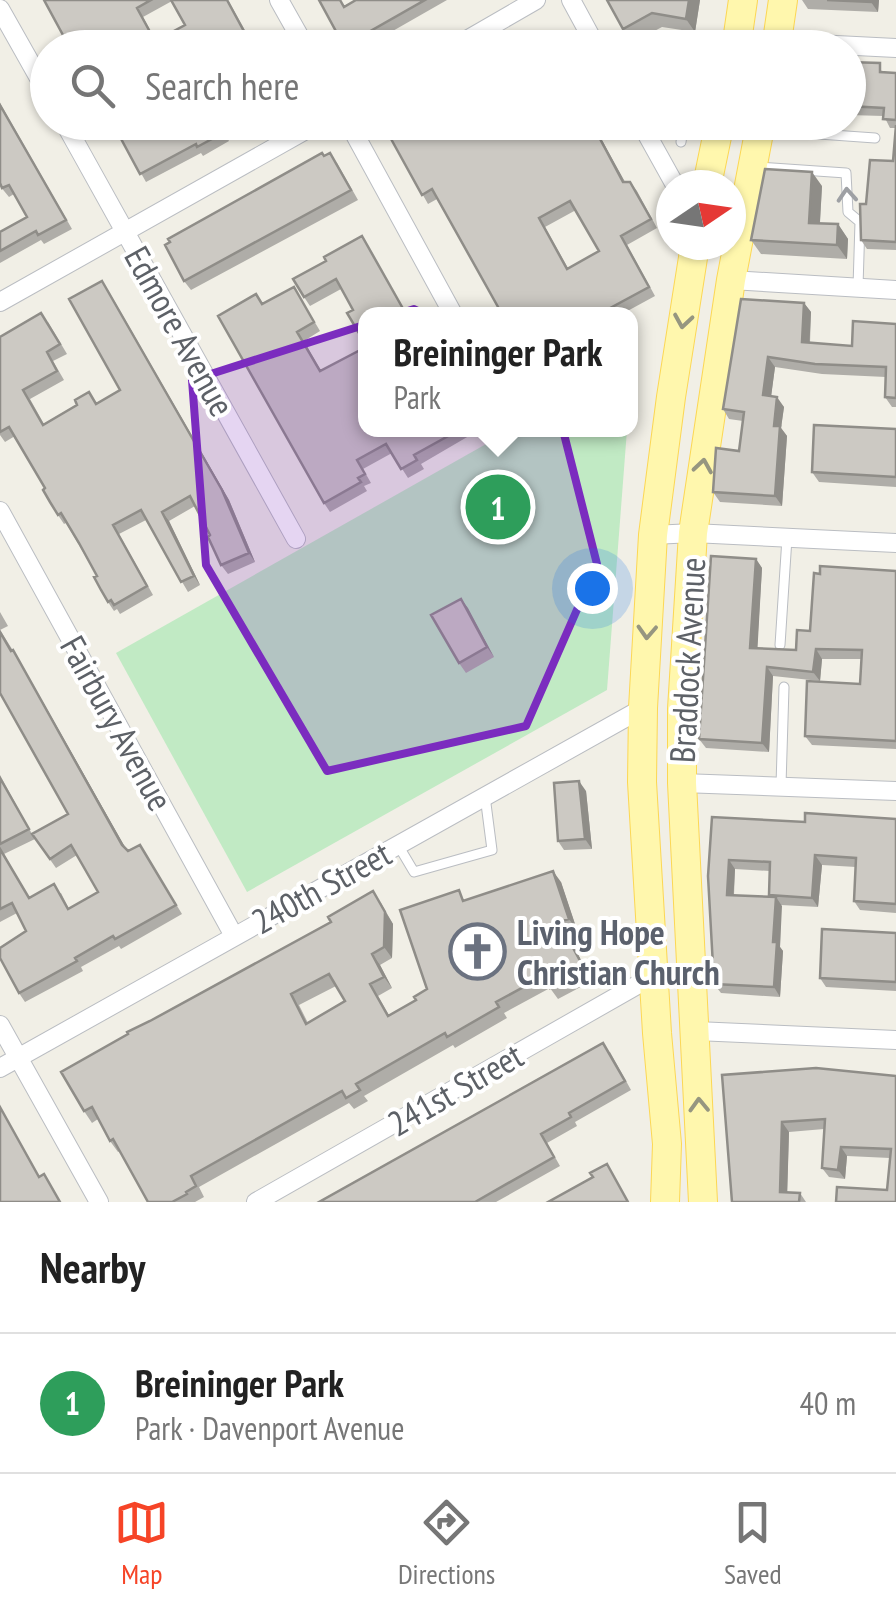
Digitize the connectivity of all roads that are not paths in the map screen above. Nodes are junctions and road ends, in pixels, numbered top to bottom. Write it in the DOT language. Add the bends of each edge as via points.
graph roads {
  1 [pos="279,0"];
  2 [pos="536,0"];
  3 [pos="570,0"];
  4 [pos="743,0"];
  5 [pos="784,0"];
  6 [pos="0,9"];
  7 [pos="296,30"];
  8 [pos="484,30"];
  9 [pos="587,30"];
  10 [pos="739,30"];
  11 [pos="779,30"];
  12 [pos="866,47"];
  13 [pos="896,48"];
  14 [pos="30,62"];
  15 [pos="866,137"];
  16 [pos="875,138"];
  17 [pos="74,140"];
  18 [pos="288,140"];
  19 [pos="358,140"];
  20 [pos="650,140"];
  21 [pos="716,140"];
  22 [pos="757,140"];
  23 [pos="752,167"];
  24 [pos="667,170"];
  25 [pos="710,170"];
  26 [pos="125,232"];
  27 [pos="693,260"];
  28 [pos="731,280"];
  29 [pos="858,288"];
  30 [pos="896,290"];
  31 [pos="0,302"];
  32 [pos="449,307"];
  33 [pos="0,511"];
  34 [pos="693,533"];
  35 [pos="653,535"];
  36 [pos="296,538"];
  37 [pos="787,538"];
  38 [pos="896,543"];
  39 [pos="780,646"];
  40 [pos="784,686"];
  41 [pos="643,708"];
  42 [pos="682,782"];
  43 [pos="781,786"];
  44 [pos="896,791"];
  45 [pos="485,796"];
  46 [pos="398,844"];
  47 [pos="234,936"];
  48 [pos="653,976"];
  49 [pos="0,1026"];
  50 [pos="696,1031"];
  51 [pos="896,1040"];
  52 [pos="18,1058"];
  53 [pos="0,1068"];
  54 [pos="99,1202"];
  55 [pos="256,1202"];
  56 [pos="665,1202"];
  57 [pos="703,1202"];
  1 -- 7 [label="street"];
  2 -- 8 [label="street"];
  3 -- 9 [label="street"];
  4 -- 10 [label="main road"];
  5 -- 11 [label="main road"];
  6 -- 14 [label="street"];
  12 -- 13 [label="street"];
  15 -- 16 [label="lane"];
  17 -- 26 [label="street, Edmore Avenue"];
  18 -- 26 [label="street"];
  19 -- 32 [label="street"];
  20 -- 24 [label="street"];
  21 -- 25 [label="main road"];
  22 -- 23 [label="main road, Braddock Avenue"];
  23 -- 28 [label="main road, Braddock Avenue"];
  29 -- 23 [label="lane, one-way" via="860,222 848,212 846,174"];
  26 -- 31 [label="street"];
  26 -- 36 [label="street, Edmore Avenue"];
  27 -- 35 [label="main road, Braddock Avenue, one-way"];
  28 -- 29 [label="street"];
  34 -- 28 [label="main road, Braddock Avenue, one-way"];
  29 -- 30 [label="street"];
  33 -- 47 [label="street, Fairbury Avenue"];
  34 -- 35 [label="street"];
  34 -- 37 [label="street"];
  34 -- 42 [label="main road, Braddock Avenue"];
  35 -- 41 [label="main road, Braddock Avenue, one-way"];
  37 -- 38 [label="street"];
  37 -- 39 [label="lane"];
  40 -- 43 [label="lane"];
  41 -- 45 [label="street, 240th Street"];
  41 -- 48 [label="main road, Braddock Avenue"];
  42 -- 43 [label="street"];
  42 -- 50 [label="main road, Braddock Avenue"];
  43 -- 44 [label="street"];
  45 -- 46 [label="street, 240th Street"];
  45 -- 46 [label="lane" via="492,850 414,872"];
  46 -- 47 [label="street, 240th Street"];
  47 -- 52 [label="street, 240th Street"];
  48 -- 55 [label="street, 241st Street"];
  48 -- 56 [label="main road, Braddock Avenue" via="667,1144"];
  49 -- 52 [label="street"];
  50 -- 51 [label="street"];
  57 -- 50 [label="main road, Braddock Avenue, one-way"];
  52 -- 53 [label="street, 240th Street"];
  52 -- 54 [label="street"];
}
